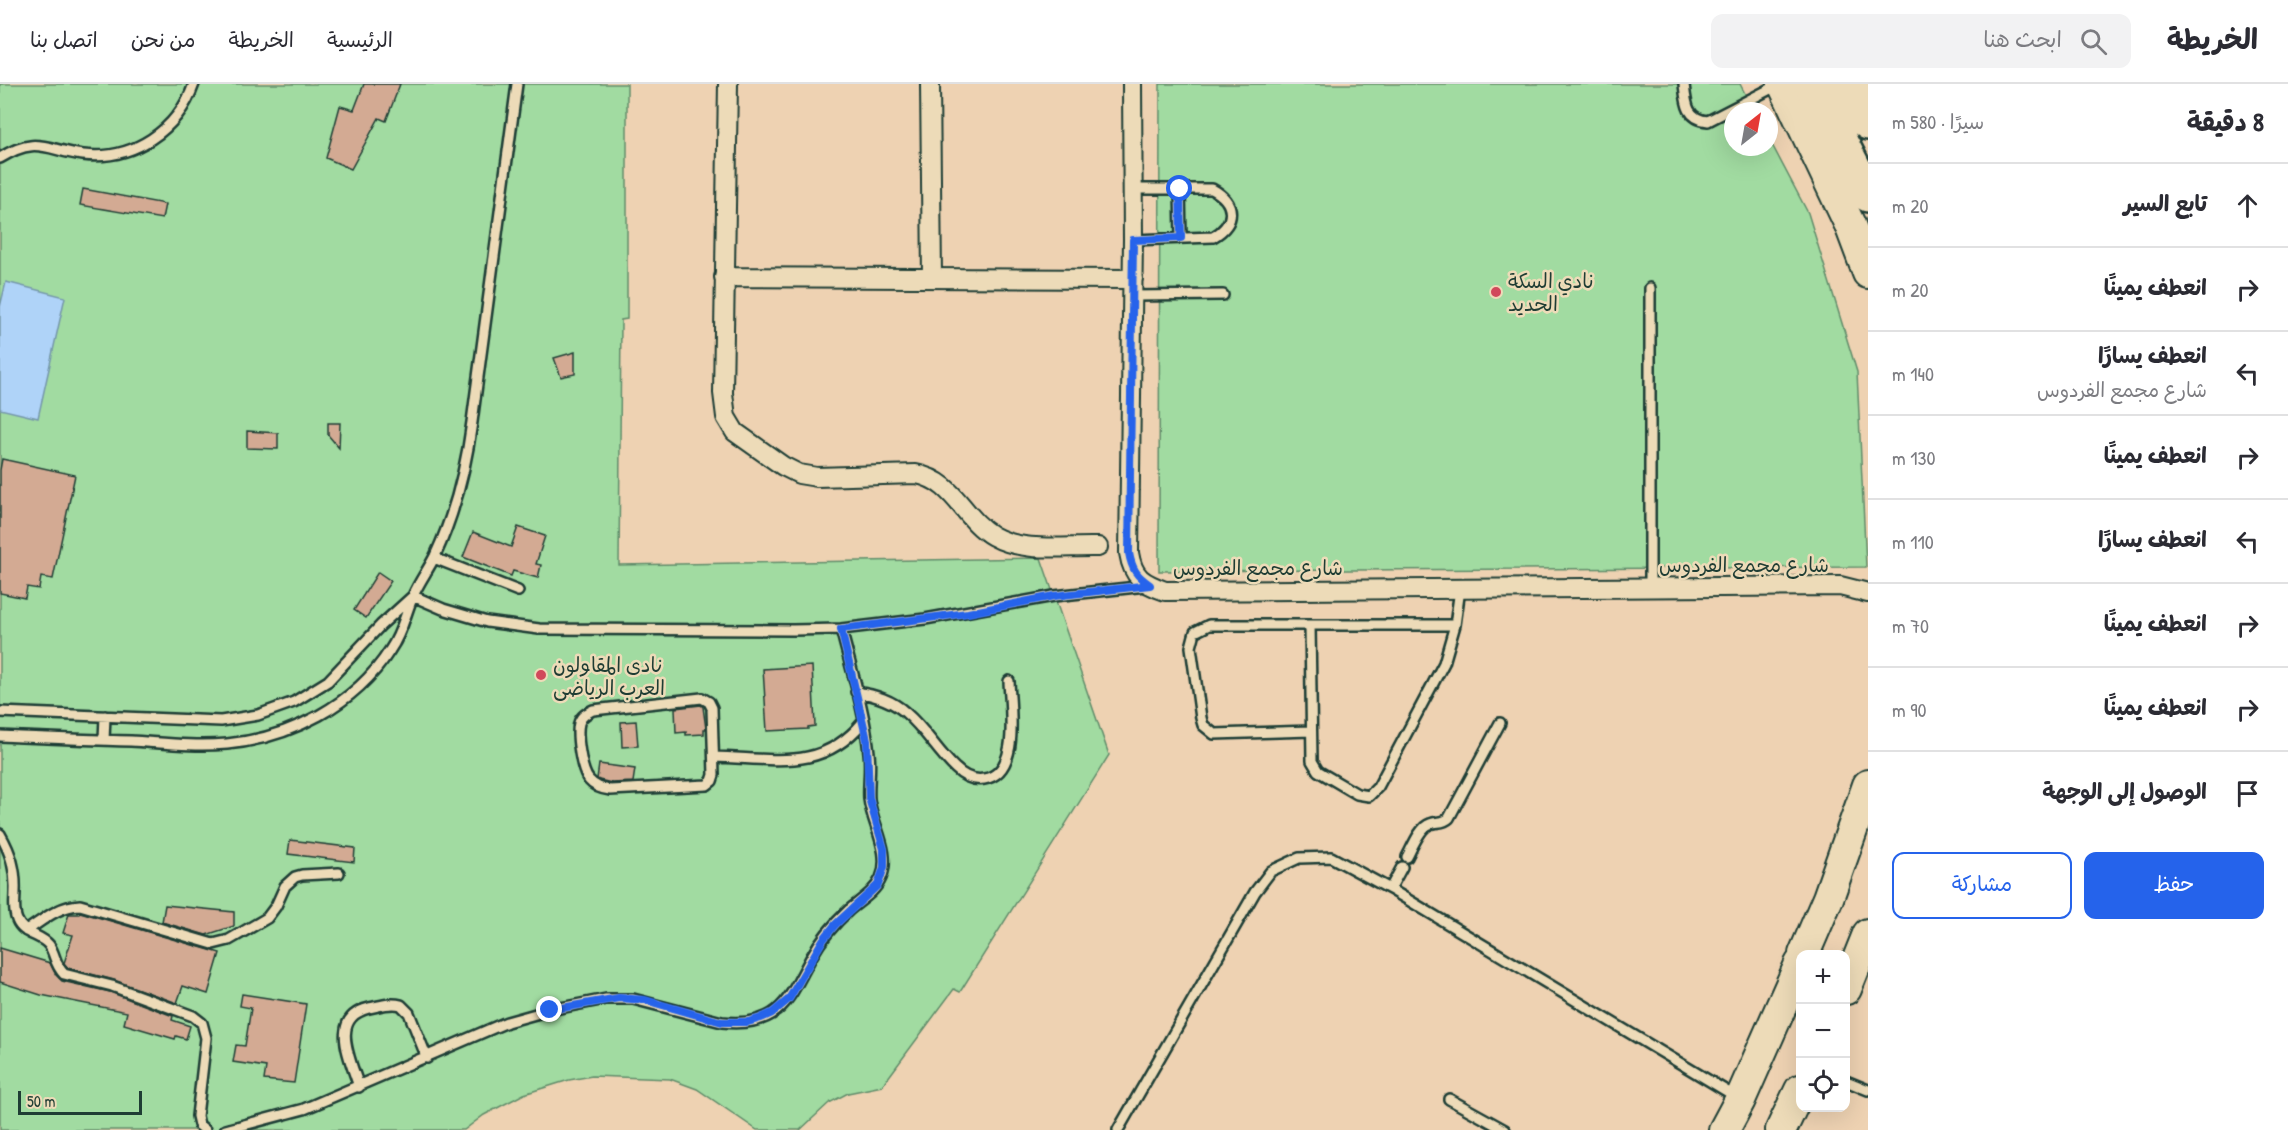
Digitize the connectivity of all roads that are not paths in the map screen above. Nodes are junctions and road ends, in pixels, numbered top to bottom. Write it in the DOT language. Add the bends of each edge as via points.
graph roads {
  1 [pos="194,84"];
  2 [pos="517,84"];
  3 [pos="728,84"];
  4 [pos="930,84"];
  5 [pos="1132,84"];
  6 [pos="1684,84"];
  7 [pos="1781,84"];
  8 [pos="1811,84"];
  9 [pos="1834,84"];
  10 [pos="1858,84"];
  11 [pos="1868,108"];
  12 [pos="1868,123"];
  13 [pos="0,158"];
  14 [pos="1864,185"];
  15 [pos="1133,189"];
  16 [pos="1180,189"];
  17 [pos="1181,238"];
  18 [pos="1133,240"];
  19 [pos="1868,273"];
  20 [pos="724,277"];
  21 [pos="932,278"];
  22 [pos="1133,288"];
  23 [pos="1650,288"];
  24 [pos="1223,295"];
  25 [pos="1098,547"];
  26 [pos="434,558"];
  27 [pos="1868,578"];
  28 [pos="1150,585"];
  29 [pos="1840,586"];
  30 [pos="1650,587"];
  31 [pos="1460,589"];
  32 [pos="518,591"];
  33 [pos="1868,592"];
  34 [pos="413,596"];
  35 [pos="1310,625"];
  36 [pos="1455,625"];
  37 [pos="841,629"];
  38 [pos="1009,681"];
  39 [pos="856,692"];
  40 [pos="0,712"];
  41 [pos="105,716"];
  42 [pos="863,722"];
  43 [pos="1500,723"];
  44 [pos="1311,731"];
  45 [pos="0,736"];
  46 [pos="104,740"];
  47 [pos="714,757"];
  48 [pos="1868,785"];
  49 [pos="0,834"];
  50 [pos="1407,858"];
  51 [pos="1402,867"];
  52 [pos="339,873"];
  53 [pos="1390,889"];
  54 [pos="26,932"];
  55 [pos="1868,934"];
  56 [pos="1806,950"];
  57 [pos="1796,973"];
  58 [pos="1850,977"];
  59 [pos="427,1058"];
  60 [pos="1850,1084"];
  61 [pos="359,1087"];
  62 [pos="1868,1090"];
  63 [pos="1449,1099"];
  64 [pos="1740,1100"];
  65 [pos="1796,1102"];
  66 [pos="1788,1127"];
  67 [pos="205,1130"];
  68 [pos="225,1130"];
  69 [pos="1118,1130"];
  70 [pos="1505,1130"];
  71 [pos="1724,1130"];
  1 -- 13 [label="lane" via="176,117 157,135 134,148 100,156 40,145 17,148"];
  2 -- 26 [label="lane" via="468,449 455,505"];
  3 -- 20 [label="street"];
  4 -- 21 [label="street"];
  5 -- 15 [label="street, شارع مجمع الفردوس"];
  6 -- 7 [label="lane" via="1687,109 1692,116 1708,121"];
  7 -- 19 [label="highway" via="1851,225"];
  8 -- 14 [label="highway"];
  9 -- 12 [label="highway"];
  10 -- 11 [label="highway"];
  15 -- 16 [label="lane"];
  15 -- 18 [label="street, شارع مجمع الفردوس"];
  16 -- 17 [label="lane"];
  16 -- 17 [label="lane" via="1212,189 1223,195 1230,206 1230,219 1224,230 1213,237"];
  17 -- 18 [label="lane"];
  18 -- 22 [label="street, شارع مجمع الفردوس"];
  20 -- 21 [label="street"];
  20 -- 25 [label="street" via="723,393 726,417 742,438 791,470 808,476 926,476 947,489 985,530 1014,544"];
  21 -- 22 [label="street"];
  22 -- 24 [label="lane"];
  22 -- 28 [label="street, شارع مجمع الفردوس" via="1129,553 1131,567"];
  23 -- 30 [label="lane"];
  26 -- 32 [label="lane"];
  26 -- 34 [label="lane"];
  27 -- 29 [label="street, شارع مجمع الفردوس"];
  28 -- 31 [label="street, شارع مجمع الفردوس" via="1165,591"];
  28 -- 37 [label="lane"];
  29 -- 30 [label="street, شارع مجمع الفردوس"];
  29 -- 33 [label="street, شارع مجمع الفردوس"];
  30 -- 31 [label="street, شارع مجمع الفردوس"];
  31 -- 36 [label="lane"];
  34 -- 37 [label="lane" via="488,622 539,629"];
  34 -- 41 [label="lane" via="328,681 276,710 221,721"];
  34 -- 46 [label="lane" via="399,635 379,665 339,703 298,726 262,738 224,744"];
  35 -- 36 [label="lane"];
  35 -- 44 [label="lane"];
  35 -- 44 [label="lane" via="1209,625 1195,632 1191,647 1201,718 1207,730 1214,734"];
  36 -- 44 [label="lane" via="1444,663 1375,793 1363,797 1318,771 1312,761"];
  37 -- 39 [label="lane"];
  38 -- 39 [label="lane" via="1008,759 1002,770 977,780 954,767 906,712 874,695"];
  39 -- 42 [label="lane"];
  40 -- 41 [label="lane"];
  41 -- 46 [label="lane"];
  42 -- 47 [label="lane" via="835,748 804,759"];
  42 -- 59 [label="lane" via="869,754 869,798 885,858 882,876 823,940 781,1007 761,1018 735,1023 645,1000 606,999 528,1015"];
  43 -- 50 [label="lane" via="1449,818 1425,827"];
  45 -- 46 [label="lane"];
  47 -- 47 [label="lane" via="712,708 702,698 593,710 579,723 585,774 604,789 707,785 714,775"];
  48 -- 56 [label="highway"];
  49 -- 54 [label="lane" via="10,851 15,913"];
  51 -- 53 [label="lane"];
  52 -- 54 [label="lane" via="295,877 285,886 267,918 220,943 200,942 80,905 54,912"];
  53 -- 64 [label="lane"];
  53 -- 69 [label="lane" via="1331,857 1299,858 1271,871 1255,892"];
  54 -- 67 [label="lane" via="48,945 58,968 70,977 120,989 193,1016 202,1023 206,1038 197,1116"];
  55 -- 58 [label="highway"];
  57 -- 64 [label="highway"];
  59 -- 61 [label="lane"];
  59 -- 61 [label="lane" via="409,1013 401,1005 390,1003 357,1012 347,1023 345,1039"];
  60 -- 62 [label="lane"];
  61 -- 68 [label="lane" via="276,1118"];
  63 -- 70 [label="lane"];
  64 -- 71 [label="highway"];
  65 -- 66 [label="highway"];
}
